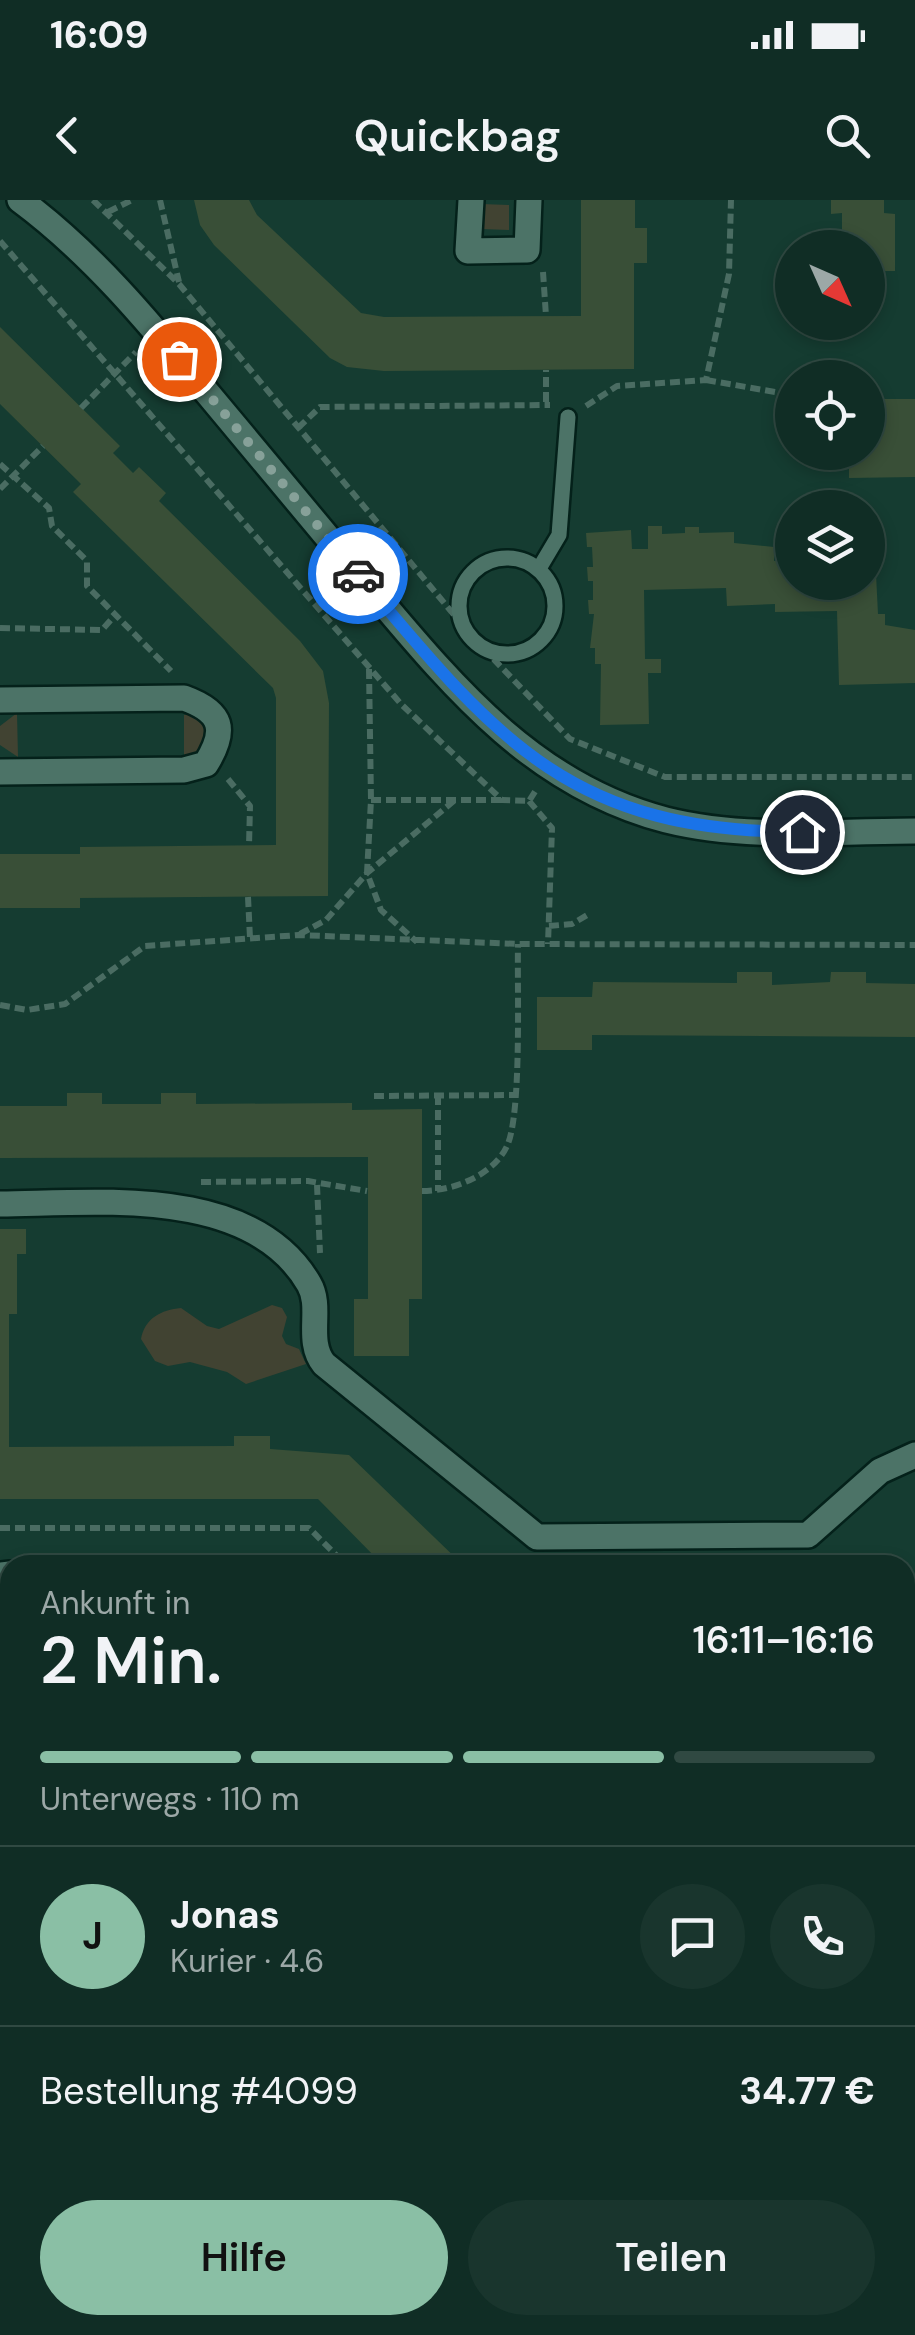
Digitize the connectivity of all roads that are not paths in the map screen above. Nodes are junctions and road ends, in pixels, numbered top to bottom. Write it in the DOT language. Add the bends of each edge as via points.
graph roads {
  1 [pos="20,200"];
  2 [pos="471,200"];
  3 [pos="529,200"];
  4 [pos="568,417"];
  5 [pos="540,567"];
  6 [pos="0,700"];
  7 [pos="0,772"];
  8 [pos="915,831"];
  9 [pos="0,1204"];
  10 [pos="915,1455"];
  1 -- 8 [label="street" via="88,258 156,332 450,684 503,736 613,802 703,827"];
  2 -- 3 [label="street" via="468,250 527,250"];
  4 -- 5 [label="lane" via="559,534"];
  5 -- 5 [label="lane" via="555,596 545,635 520,654 483,648 458,612 458,596 475,570 506,557"];
  6 -- 7 [label="street" via="184,698 204,705 218,722 220,743 206,764 184,770"];
  9 -- 10 [label="street" via="164,1203 268,1236 312,1287 315,1353 324,1364 536,1537 808,1535 880,1472"];
}
